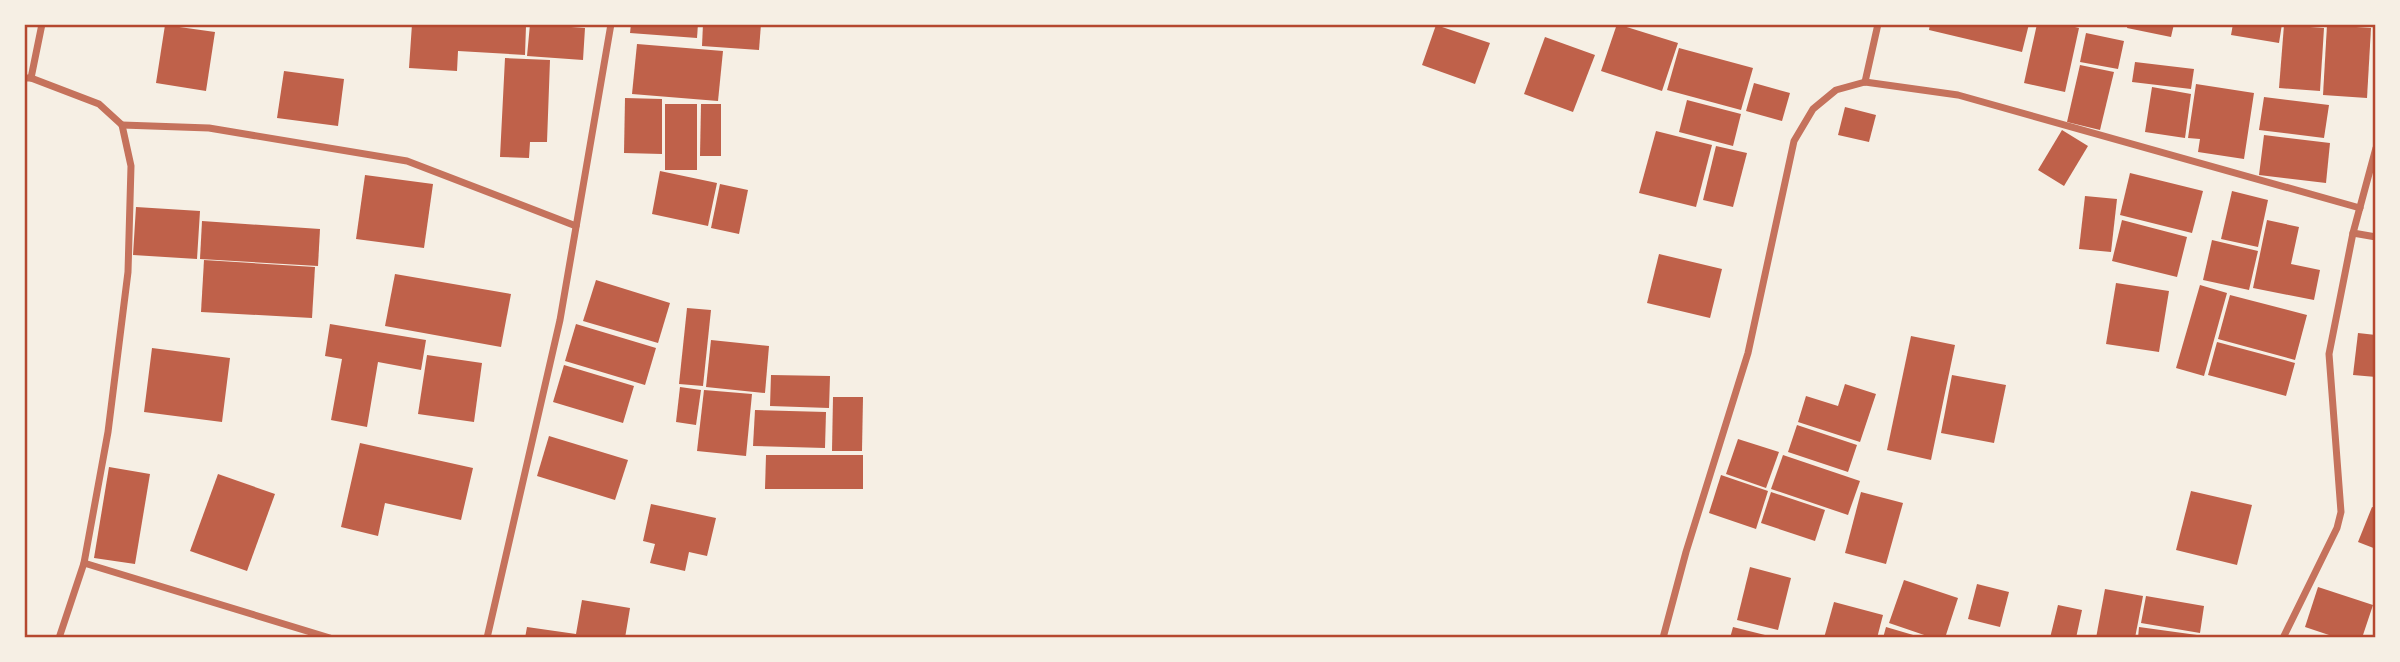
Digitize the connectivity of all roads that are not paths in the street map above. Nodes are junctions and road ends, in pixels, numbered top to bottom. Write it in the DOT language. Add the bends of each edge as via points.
graph roads {
  1 [pos="43,24"];
  2 [pos="611,24"];
  3 [pos="1878,24"];
  4 [pos="28,78"];
  5 [pos="1865,82"];
  6 [pos="122,125"];
  7 [pos="2375,148"];
  8 [pos="2360,208"];
  9 [pos="576,226"];
  10 [pos="2353,233"];
  11 [pos="2375,237"];
  12 [pos="84,563"];
  13 [pos="59,638"];
  14 [pos="330,638"];
  15 [pos="487,638"];
  16 [pos="1663,638"];
  17 [pos="2283,638"];
  1 -- 4 [label="street"];
  2 -- 9 [label="street"];
  3 -- 5 [label="street"];
  4 -- 6 [label="street" via="99,104"];
  5 -- 8 [label="street" via="1958,95"];
  5 -- 16 [label="street" via="1836,90 1814,109 1794,141 1748,353"];
  6 -- 9 [label="street" via="209,128 408,161"];
  6 -- 12 [label="street" via="131,166 128,272 108,432"];
  7 -- 8 [label="street"];
  8 -- 10 [label="street"];
  9 -- 15 [label="street" via="560,320"];
  10 -- 11 [label="street"];
  10 -- 17 [label="street" via="2329,354 2341,512"];
  12 -- 13 [label="street"];
  12 -- 14 [label="street"];
}
